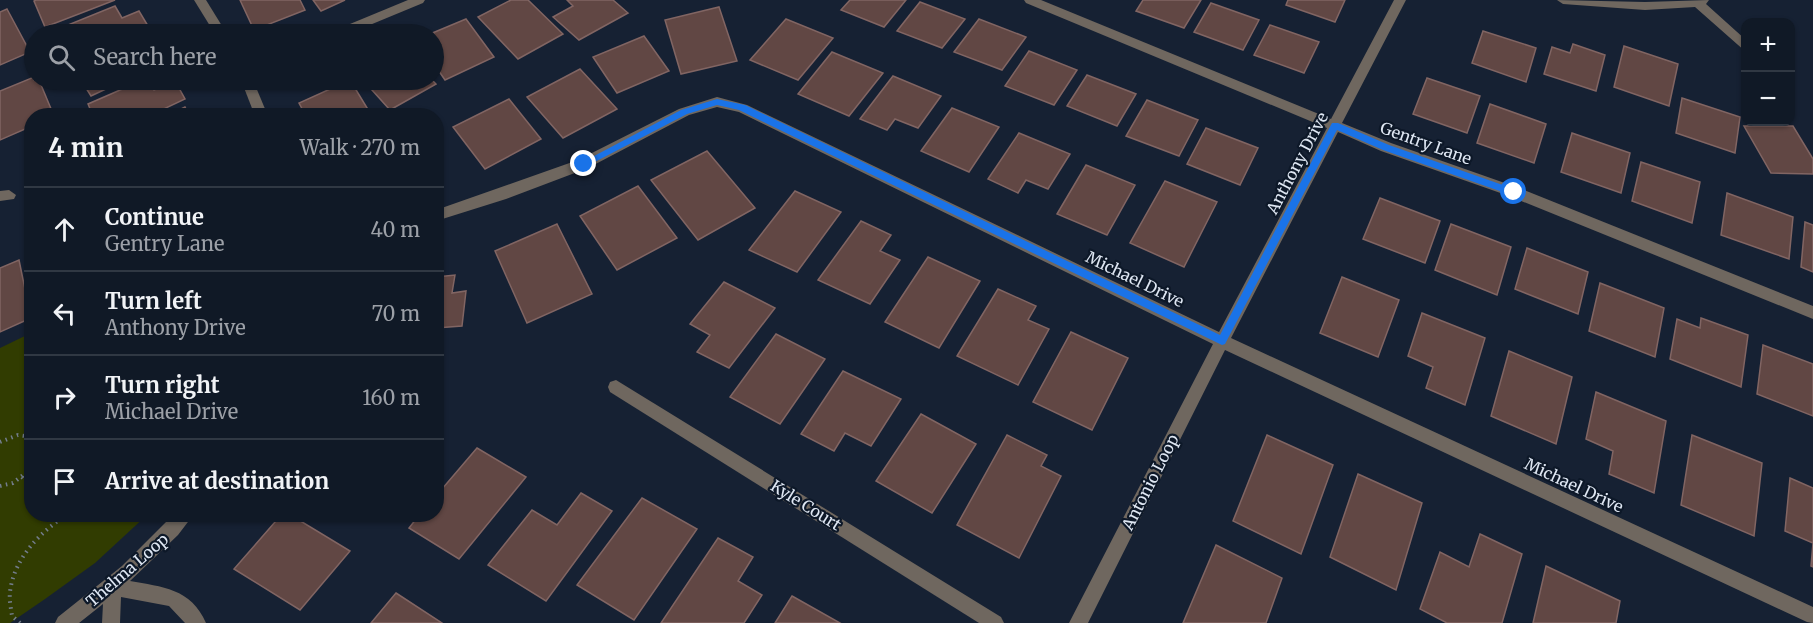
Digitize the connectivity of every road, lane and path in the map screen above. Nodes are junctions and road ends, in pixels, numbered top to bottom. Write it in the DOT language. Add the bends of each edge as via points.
graph roads {
  1 [pos="200,0"];
  2 [pos="419,0"];
  3 [pos="1030,0"];
  4 [pos="1400,0"];
  5 [pos="1563,0"];
  6 [pos="1700,1"];
  7 [pos="215,24"];
  8 [pos="361,24"];
  9 [pos="1741,43"];
  10 [pos="251,90"];
  11 [pos="259,108"];
  12 [pos="1335,126"];
  13 [pos="444,213"];
  14 [pos="1813,313"];
  15 [pos="1222,341"];
  16 [pos="616,387"];
  17 [pos="24,435"];
  18 [pos="0,442"];
  19 [pos="22,477"];
  20 [pos="0,486"];
  21 [pos="56,522"];
  22 [pos="178,522"];
  23 [pos="112,587"];
  24 [pos="1813,616"];
  25 [pos="20,623"];
  26 [pos="64,623"];
  27 [pos="111,623"];
  28 [pos="196,623"];
  29 [pos="995,623"];
  30 [pos="1078,623"];
  1 -- 7 [label="street"];
  2 -- 8 [label="street"];
  3 -- 12 [label="street, Gentry Lane"];
  4 -- 12 [label="street, Anthony Drive"];
  5 -- 6 [label="street" via="1645,6"];
  6 -- 9 [label="street"];
  10 -- 11 [label="street"];
  12 -- 14 [label="street, Gentry Lane" via="1514,192"];
  12 -- 15 [label="street, Anthony Drive"];
  13 -- 15 [label="street, Michael Drive" via="584,164 684,112 717,102 742,108"];
  15 -- 24 [label="street, Michael Drive"];
  15 -- 30 [label="street, Antonio Loop"];
  16 -- 29 [label="street, Kyle Court"];
  17 -- 18 [label="path"];
  19 -- 20 [label="path"];
  21 -- 25 [label="path" via="15,569 10,601 12,616"];
  22 -- 23 [label="street, Thelma Loop"];
  23 -- 26 [label="street, Thelma Loop"];
  23 -- 27 [label="street"];
  23 -- 28 [label="street" via="174,598"];
}
